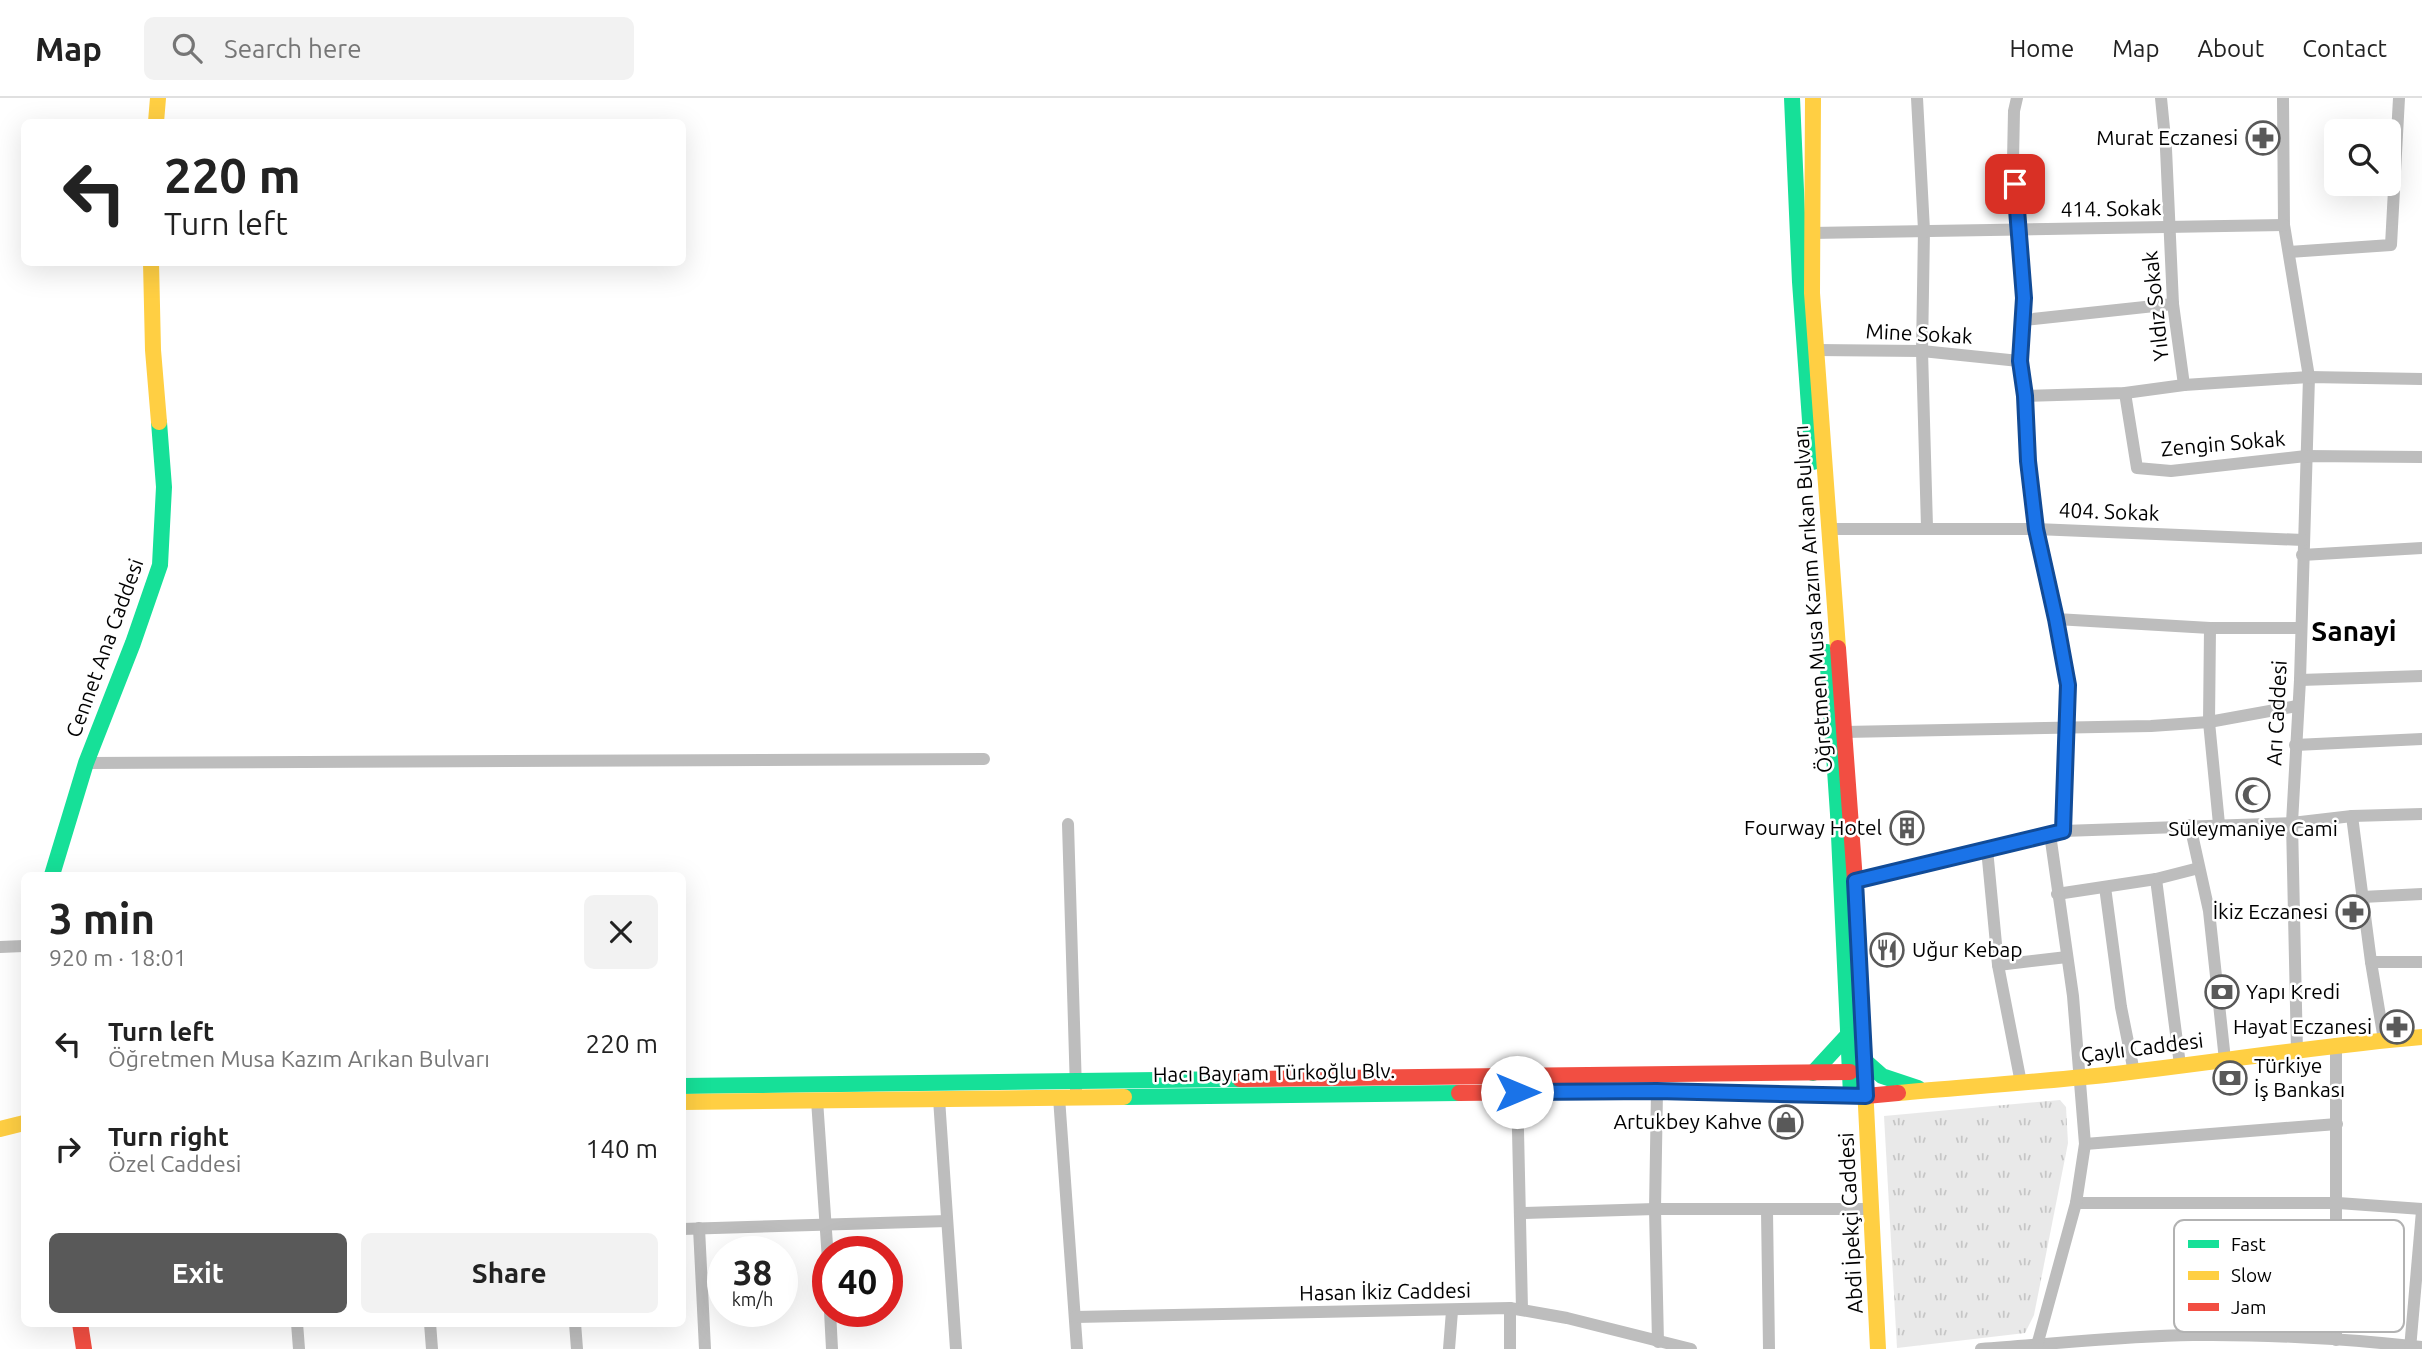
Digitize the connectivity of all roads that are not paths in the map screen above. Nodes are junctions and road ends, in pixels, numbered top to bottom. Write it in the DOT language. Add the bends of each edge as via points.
graph roads {
  1 [pos="158,98"];
  2 [pos="1792,98"];
  3 [pos="1814,98"];
  4 [pos="1917,98"];
  5 [pos="2017,98"];
  6 [pos="2161,98"];
  7 [pos="2283,98"];
  8 [pos="2399,98"];
  9 [pos="156,119"];
  10 [pos="2284,225"];
  11 [pos="2168,227"];
  12 [pos="2018,229"];
  13 [pos="1924,230"];
  14 [pos="1811,233"];
  15 [pos="2289,251"];
  16 [pos="151,266"];
  17 [pos="2173,304"];
  18 [pos="2024,320"];
  19 [pos="1810,351"];
  20 [pos="1922,351"];
  21 [pos="2020,361"];
  22 [pos="2309,377"];
  23 [pos="2422,379"];
  24 [pos="2185,385"];
  25 [pos="2125,393"];
  26 [pos="2025,396"];
  27 [pos="2306,456"];
  28 [pos="2422,457"];
  29 [pos="1927,527"];
  30 [pos="1829,529"];
  31 [pos="2036,529"];
  32 [pos="2303,540"];
  33 [pos="2422,548"];
  34 [pos="2302,555"];
  35 [pos="2056,619"];
  36 [pos="2210,628"];
  37 [pos="2300,628"];
  38 [pos="2422,676"];
  39 [pos="2300,680"];
  40 [pos="2297,706"];
  41 [pos="2208,722"];
  42 [pos="2066,726"];
  43 [pos="1844,732"];
  44 [pos="2422,739"];
  45 [pos="2295,745"];
  46 [pos="984,759"];
  47 [pos="86,763"];
  48 [pos="2422,814"];
  49 [pos="2352,816"];
  50 [pos="2292,823"];
  51 [pos="1068,824"];
  52 [pos="2219,824"];
  53 [pos="2190,825"];
  54 [pos="2057,833"];
  55 [pos="1987,849"];
  56 [pos="2199,868"];
  57 [pos="52,872"];
  58 [pos="2156,879"];
  59 [pos="1848,882"];
  60 [pos="2105,887"];
  61 [pos="2057,894"];
  62 [pos="2422,894"];
  63 [pos="2362,897"];
  64 [pos="21,946"];
  65 [pos="0,947"];
  66 [pos="2067,957"];
  67 [pos="2371,962"];
  68 [pos="2422,962"];
  69 [pos="1998,965"];
  70 [pos="1848,1035"];
  71 [pos="2422,1037"];
  72 [pos="2384,1040"];
  73 [pos="2336,1044"];
  74 [pos="2297,1052"];
  75 [pos="2225,1060"];
  76 [pos="1865,1061"];
  77 [pos="2180,1065"];
  78 [pos="1850,1072"];
  79 [pos="2134,1072"];
  80 [pos="1813,1073"];
  81 [pos="2080,1077"];
  82 [pos="2021,1083"];
  83 [pos="1517,1084"];
  84 [pos="686,1086"];
  85 [pos="1076,1090"];
  86 [pos="1657,1091"];
  87 [pos="1927,1091"];
  88 [pos="1859,1096"];
  89 [pos="1059,1097"];
  90 [pos="939,1098"];
  91 [pos="817,1100"];
  92 [pos="686,1102"];
  93 [pos="21,1117"];
  94 [pos="0,1122"];
  95 [pos="21,1124"];
  96 [pos="2337,1124"];
  97 [pos="0,1129"];
  98 [pos="2085,1144"];
  99 [pos="2076,1203"];
  100 [pos="2338,1203"];
  101 [pos="1655,1209"];
  102 [pos="1870,1209"];
  103 [pos="1767,1210"];
  104 [pos="2422,1210"];
  105 [pos="1520,1213"];
  106 [pos="2338,1220"];
  107 [pos="947,1221"];
  108 [pos="826,1223"];
  109 [pos="2421,1227"];
  110 [pos="699,1228"];
  111 [pos="686,1229"];
  112 [pos="827,1236"];
  113 [pos="1516,1309"];
  114 [pos="1452,1311"];
  115 [pos="1075,1317"];
  116 [pos="81,1327"];
  117 [pos="297,1327"];
  118 [pos="430,1327"];
  119 [pos="575,1327"];
  120 [pos="831,1327"];
  121 [pos="2336,1332"];
  122 [pos="2336,1340"];
  123 [pos="1658,1342"];
  124 [pos="2036,1347"];
  125 [pos="2414,1347"];
  126 [pos="84,1349"];
  127 [pos="299,1349"];
  128 [pos="432,1349"];
  129 [pos="576,1349"];
  130 [pos="705,1349"];
  131 [pos="832,1349"];
  132 [pos="956,1349"];
  133 [pos="1077,1349"];
  134 [pos="1449,1349"];
  135 [pos="1510,1349"];
  136 [pos="1691,1349"];
  137 [pos="1769,1349"];
  138 [pos="1878,1349"];
  139 [pos="1981,1349"];
  1 -- 9 [label="street"];
  2 -- 19 [label="street, Öğretmen Musa Kazım Arıkan Bulvarı"];
  3 -- 14 [label="street, Öğretmen Musa Kazım Arıkan Bulvarı"];
  4 -- 13 [label="street"];
  5 -- 12 [label="street" via="2013,161"];
  6 -- 11 [label="street, Yıldız Sokak"];
  7 -- 10 [label="street, Arı Caddesi"];
  8 -- 15 [label="street" via="2391,245"];
  10 -- 11 [label="street, 414. Sokak"];
  10 -- 15 [label="street, Arı Caddesi"];
  11 -- 12 [label="street, 414. Sokak"];
  11 -- 17 [label="street, Yıldız Sokak"];
  12 -- 13 [label="street, 414. Sokak"];
  12 -- 18 [label="street"];
  13 -- 14 [label="street, 414. Sokak"];
  13 -- 20 [label="street"];
  14 -- 19 [label="street, Öğretmen Musa Kazım Arıkan Bulvarı"];
  15 -- 22 [label="street, Arı Caddesi"];
  16 -- 47 [label="street, Cennet Ana Caddesi" via="164,486 160,565"];
  17 -- 18 [label="street"];
  17 -- 24 [label="street, Yıldız Sokak"];
  18 -- 21 [label="street"];
  19 -- 20 [label="street, Mine Sokak"];
  19 -- 30 [label="street, Öğretmen Musa Kazım Arıkan Bulvarı"];
  19 -- 59 [label="street, Öğretmen Musa Kazım Arıkan Bulvarı" via="1825,620"];
  20 -- 21 [label="street, Mine Sokak"];
  20 -- 29 [label="street"];
  21 -- 26 [label="street"];
  22 -- 23 [label="street"];
  22 -- 24 [label="street"];
  22 -- 27 [label="street, Arı Caddesi"];
  24 -- 25 [label="street"];
  25 -- 26 [label="street"];
  25 -- 27 [label="street, Zengin Sokak" via="2137,468 2171,471"];
  26 -- 31 [label="street"];
  27 -- 28 [label="street"];
  27 -- 32 [label="street, Arı Caddesi"];
  29 -- 30 [label="street, 404. Sokak"];
  29 -- 31 [label="street, 404. Sokak"];
  30 -- 43 [label="street, Öğretmen Musa Kazım Arıkan Bulvarı"];
  31 -- 32 [label="street, 404. Sokak"];
  31 -- 35 [label="street"];
  32 -- 34 [label="street, Arı Caddesi"];
  33 -- 34 [label="street"];
  34 -- 37 [label="street, Arı Caddesi"];
  35 -- 36 [label="street"];
  35 -- 42 [label="street" via="2068,685"];
  36 -- 37 [label="street"];
  36 -- 41 [label="street"];
  37 -- 39 [label="street, Arı Caddesi"];
  38 -- 39 [label="street"];
  39 -- 40 [label="street, Arı Caddesi"];
  40 -- 41 [label="street"];
  40 -- 45 [label="street, Arı Caddesi"];
  41 -- 42 [label="street"];
  41 -- 52 [label="street"];
  42 -- 43 [label="street"];
  42 -- 54 [label="street"];
  43 -- 59 [label="street, Öğretmen Musa Kazım Arıkan Bulvarı"];
  44 -- 45 [label="street"];
  45 -- 50 [label="street, Arı Caddesi"];
  46 -- 47 [label="street"];
  47 -- 57 [label="street, Cennet Ana Caddesi"];
  48 -- 49 [label="street"];
  49 -- 50 [label="street"];
  49 -- 63 [label="street"];
  50 -- 52 [label="street"];
  50 -- 74 [label="street, Arı Caddesi"];
  51 -- 85 [label="street"];
  52 -- 53 [label="street"];
  53 -- 54 [label="street"];
  53 -- 56 [label="street"];
  54 -- 55 [label="street"];
  54 -- 61 [label="street"];
  55 -- 59 [label="street"];
  55 -- 69 [label="street"];
  56 -- 58 [label="street"];
  56 -- 75 [label="street" via="2209,911"];
  58 -- 60 [label="street"];
  58 -- 77 [label="street"];
  59 -- 70 [label="street, Öğretmen Musa Kazım Arıkan Bulvarı"];
  59 -- 76 [label="street, Öğretmen Musa Kazım Arıkan Bulvarı"];
  60 -- 61 [label="street"];
  60 -- 79 [label="street"];
  61 -- 66 [label="street"];
  62 -- 63 [label="street"];
  63 -- 67 [label="street"];
  64 -- 65 [label="street"];
  66 -- 69 [label="street"];
  66 -- 81 [label="street"];
  67 -- 68 [label="street"];
  67 -- 72 [label="street"];
  69 -- 82 [label="street"];
  70 -- 78 [label="street, Öğretmen Musa Kazım Arıkan Bulvarı"];
  70 -- 80 [label="street"];
  71 -- 72 [label="street, Çaylı Caddesi"];
  72 -- 73 [label="street, Çaylı Caddesi"];
  73 -- 74 [label="street, Çaylı Caddesi"];
  73 -- 96 [label="street"];
  74 -- 75 [label="street, Çaylı Caddesi"];
  75 -- 77 [label="street, Çaylı Caddesi"];
  76 -- 87 [label="street" via="1882,1076"];
  76 -- 88 [label="street, Öğretmen Musa Kazım Arıkan Bulvarı"];
  77 -- 79 [label="street, Çaylı Caddesi"];
  78 -- 80 [label="street, Hacı Bayram Türkoğlu Blv."];
  78 -- 88 [label="street, Öğretmen Musa Kazım Arıkan Bulvarı"];
  79 -- 81 [label="street, Çaylı Caddesi"];
  80 -- 83 [label="street, Hacı Bayram Türkoğlu Blv."];
  81 -- 82 [label="street, Çaylı Caddesi"];
  81 -- 98 [label="street"];
  82 -- 87 [label="street, Çaylı Caddesi"];
  83 -- 85 [label="street, Hacı Bayram Türkoğlu Blv."];
  83 -- 86 [label="street, Hacı Bayram Türkoğlu Blv."];
  83 -- 105 [label="street"];
  84 -- 85 [label="street, Hacı Bayram Türkoğlu Blv."];
  85 -- 89 [label="street, Hacı Bayram Türkoğlu Blv."];
  86 -- 88 [label="street, Hacı Bayram Türkoğlu Blv."];
  86 -- 101 [label="street"];
  87 -- 88 [label="street, Çaylı Caddesi"];
  88 -- 102 [label="street, Abdi İpekçi Caddesi"];
  89 -- 90 [label="street, Hacı Bayram Türkoğlu Blv."];
  89 -- 115 [label="street"];
  90 -- 91 [label="street, Hacı Bayram Türkoğlu Blv."];
  90 -- 107 [label="street"];
  91 -- 92 [label="street, Hacı Bayram Türkoğlu Blv."];
  91 -- 108 [label="street"];
  93 -- 94 [label="street"];
  95 -- 97 [label="street"];
  96 -- 98 [label="street"];
  96 -- 100 [label="street"];
  98 -- 99 [label="street"];
  99 -- 100 [label="street"];
  99 -- 124 [label="street"];
  100 -- 104 [label="street"];
  100 -- 106 [label="street"];
  101 -- 103 [label="street"];
  101 -- 105 [label="street"];
  101 -- 123 [label="street"];
  102 -- 103 [label="street"];
  102 -- 138 [label="street, Abdi İpekçi Caddesi"];
  103 -- 137 [label="street"];
  104 -- 109 [label="street"];
  105 -- 113 [label="street"];
  107 -- 108 [label="street"];
  107 -- 132 [label="street"];
  108 -- 110 [label="street"];
  108 -- 112 [label="street"];
  109 -- 125 [label="street"];
  110 -- 111 [label="street"];
  110 -- 130 [label="street"];
  113 -- 114 [label="street, Hasan İkiz Caddesi"];
  113 -- 123 [label="street, Hasan İkiz Caddesi"];
  113 -- 135 [label="street"];
  114 -- 115 [label="street, Hasan İkiz Caddesi"];
  114 -- 134 [label="street"];
  115 -- 133 [label="street"];
  116 -- 126 [label="street"];
  117 -- 127 [label="street"];
  118 -- 128 [label="street"];
  119 -- 129 [label="street"];
  120 -- 131 [label="street"];
  121 -- 122 [label="street"];
  122 -- 124 [label="street" via="2194,1335 2107,1338"];
  122 -- 125 [label="street"];
  123 -- 136 [label="street, Hasan İkiz Caddesi"];
  124 -- 139 [label="street"];
}
